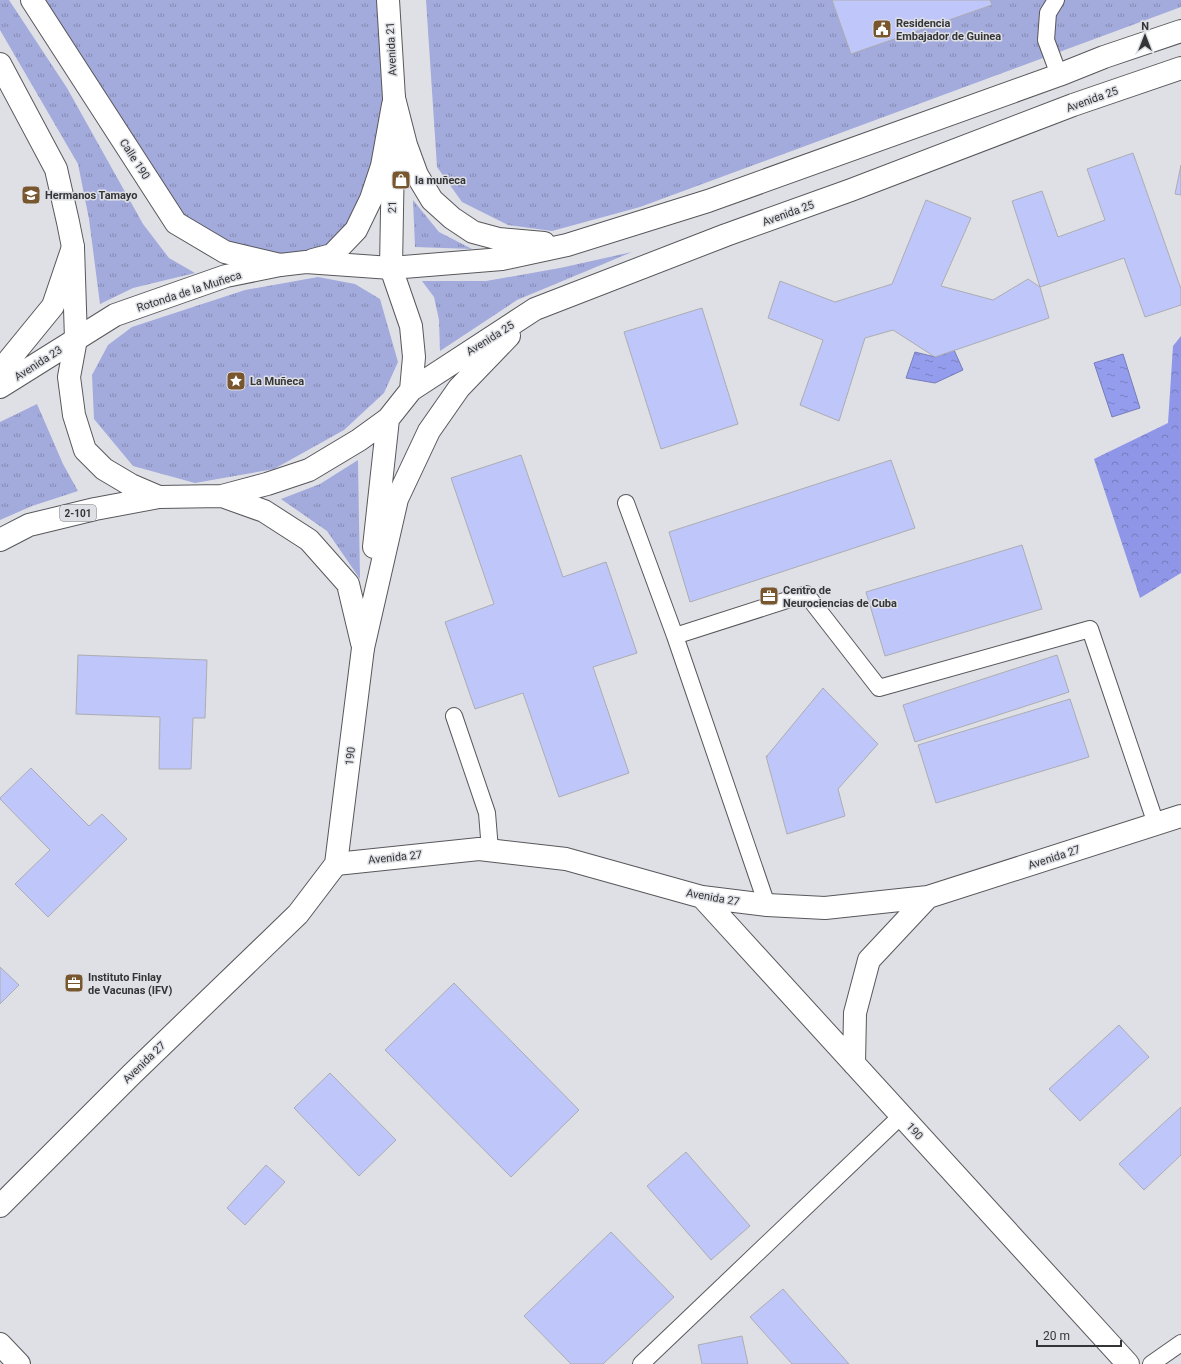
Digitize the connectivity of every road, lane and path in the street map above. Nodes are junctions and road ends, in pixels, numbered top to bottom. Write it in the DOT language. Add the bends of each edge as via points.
graph roads {
  1 [pos="32,0"];
  2 [pos="388,0"];
  3 [pos="1056,0"];
  4 [pos="1181,31"];
  5 [pos="0,64"];
  6 [pos="1181,68"];
  7 [pos="1059,75"];
  8 [pos="394,98"];
  9 [pos="567,245"];
  10 [pos="73,247"];
  11 [pos="306,262"];
  12 [pos="280,264"];
  13 [pos="391,268"];
  14 [pos="535,309"];
  15 [pos="76,339"];
  16 [pos="0,371"];
  17 [pos="0,387"];
  18 [pos="411,390"];
  19 [pos="388,419"];
  20 [pos="222,496"];
  21 [pos="159,497"];
  22 [pos="626,503"];
  23 [pos="0,540"];
  24 [pos="675,636"];
  25 [pos="363,648"];
  26 [pos="454,716"];
  27 [pos="1181,816"];
  28 [pos="1156,824"];
  29 [pos="490,850"];
  30 [pos="336,864"];
  31 [pos="702,897"];
  32 [pos="928,898"];
  33 [pos="767,905"];
  34 [pos="854,1064"];
  35 [pos="902,1116"];
  36 [pos="0,1206"];
  37 [pos="1181,1343"];
  38 [pos="0,1344"];
  39 [pos="19,1364"];
  40 [pos="641,1364"];
  41 [pos="1128,1364"];
  42 [pos="1151,1364"];
  1 -- 12 [label="main road, Calle 190" via="176,223 225,252"];
  2 -- 8 [label="main road, Avenida 21"];
  3 -- 7 [label="lane" via="1048,13 1046,40"];
  4 -- 7 [label="main road"];
  5 -- 10 [label="main road" via="56,168"];
  6 -- 14 [label="main road, Avenida 25" via="718,238"];
  7 -- 9 [label="main road" via="708,201"];
  8 -- 9 [label="main road" via="417,176 432,200 452,218 473,232 499,240"];
  8 -- 11 [label="main road" via="382,166 371,199 356,230 332,255"];
  8 -- 13 [label="main road, 21"];
  9 -- 13 [label="main road" via="502,259"];
  10 -- 15 [label="main road"];
  10 -- 16 [label="main road" via="53,306"];
  11 -- 12 [label="main road, Rotonda de la Muñeca"];
  11 -- 13 [label="main road, Rotonda de la Muñeca"];
  12 -- 15 [label="main road, Rotonda de la Muñeca" via="226,276 115,315"];
  13 -- 18 [label="main road" via="411,326 414,357"];
  14 -- 18 [label="main road, Avenida 25"];
  14 -- 25 [label="main road" via="459,388 429,431 397,499"];
  15 -- 17 [label="main road, Avenida 23"];
  15 -- 21 [label="main road" via="69,377 74,415 85,450 104,470"];
  18 -- 19 [label="main road"];
  19 -- 20 [label="main road" via="309,470"];
  19 -- 25 [label="main road"];
  20 -- 21 [label="main road"];
  20 -- 25 [label="main road" via="264,511 309,540 348,584"];
  21 -- 23 [label="main road, 2-101" via="29,525"];
  22 -- 24 [label="lane"];
  24 -- 28 [label="lane" via="806,594 879,688 1090,629"];
  24 -- 33 [label="lane"];
  25 -- 30 [label="main road, 190"];
  26 -- 29 [label="lane" via="487,813"];
  27 -- 28 [label="main road, Avenida 27"];
  28 -- 32 [label="main road, Avenida 27"];
  29 -- 30 [label="main road, Avenida 27"];
  29 -- 31 [label="main road, Avenida 27" via="566,858"];
  30 -- 36 [label="main road, Avenida 27" via="298,914"];
  31 -- 33 [label="main road, Avenida 27"];
  31 -- 34 [label="main road, 190"];
  32 -- 33 [label="main road, Avenida 27" via="825,908"];
  32 -- 34 [label="main road, Avenida 27" via="869,960 855,1013"];
  34 -- 35 [label="main road, 190"];
  35 -- 40 [label="lane"];
  35 -- 41 [label="main road, 190"];
  37 -- 42 [label="lane"];
  38 -- 39 [label="main road"];
}
